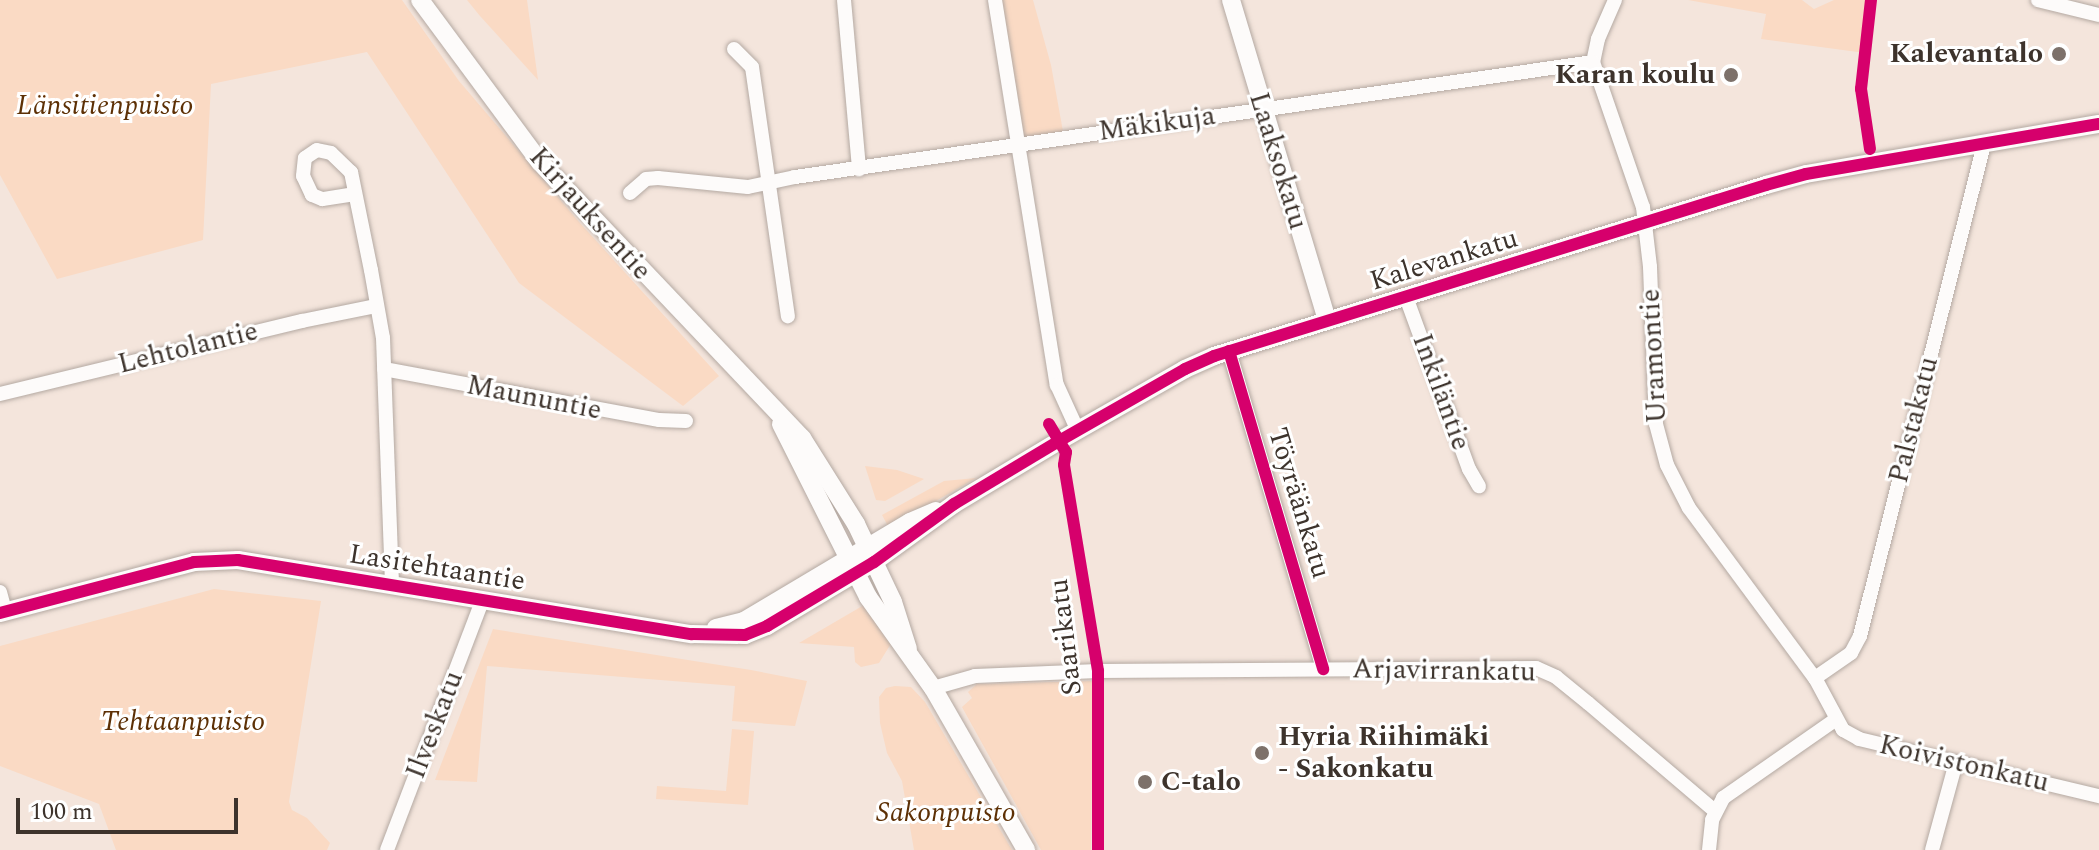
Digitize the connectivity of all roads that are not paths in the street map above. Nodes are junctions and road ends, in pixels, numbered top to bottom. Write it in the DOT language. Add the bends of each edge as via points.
graph roads {
  1 [pos="420,0"];
  2 [pos="844,0"];
  3 [pos="995,0"];
  4 [pos="1231,0"];
  5 [pos="1615,0"];
  6 [pos="2038,0"];
  7 [pos="2099,15"];
  8 [pos="734,49"];
  9 [pos="1593,62"];
  10 [pos="1262,110"];
  11 [pos="2099,124"];
  12 [pos="1984,144"];
  13 [pos="1020,146"];
  14 [pos="859,169"];
  15 [pos="770,183"];
  16 [pos="630,193"];
  17 [pos="355,194"];
  18 [pos="1645,223"];
  19 [pos="1406,297"];
  20 [pos="376,306"];
  21 [pos="788,316"];
  22 [pos="1327,321"];
  23 [pos="1229,351"];
  24 [pos="384,369"];
  25 [pos="0,394"];
  26 [pos="776,414"];
  27 [pos="686,421"];
  28 [pos="1078,431"];
  29 [pos="1479,486"];
  30 [pos="870,555"];
  31 [pos="852,565"];
  32 [pos="392,584"];
  33 [pos="0,592"];
  34 [pos="483,599"];
  35 [pos="3,612"];
  36 [pos="908,649"];
  37 [pos="1323,669"];
  38 [pos="1815,678"];
  39 [pos="933,688"];
  40 [pos="1835,720"];
  41 [pos="1956,762"];
  42 [pos="2099,796"];
  43 [pos="1715,811"];
  44 [pos="387,850"];
  45 [pos="1026,850"];
  46 [pos="1709,850"];
  47 [pos="1932,850"];
  1 -- 26 [label="street, Kirjauksentie" via="540,162"];
  2 -- 14 [label="street"];
  3 -- 13 [label="street"];
  4 -- 10 [label="street, Laaksokatu"];
  5 -- 9 [label="street"];
  6 -- 7 [label="street"];
  8 -- 15 [label="street" via="752,67"];
  9 -- 10 [label="street, Mäkikuja"];
  9 -- 18 [label="street, Uramontie"];
  10 -- 13 [label="street, Mäkikuja"];
  10 -- 22 [label="street, Laaksokatu"];
  11 -- 12 [label="street, Kalevankatu"];
  12 -- 18 [label="street, Kalevankatu" via="1806,174"];
  12 -- 38 [label="street, Palstakatu" via="1860,636 1851,653"];
  13 -- 14 [label="street, Mäkikuja"];
  13 -- 28 [label="street" via="1057,385"];
  14 -- 15 [label="street, Mäkikuja"];
  15 -- 16 [label="street, Mäkikuja" via="748,187 658,178 646,179"];
  15 -- 21 [label="street"];
  17 -- 20 [label="street"];
  18 -- 19 [label="street, Kalevankatu"];
  18 -- 38 [label="street, Uramontie" via="1653,404 1667,465 1703,531"];
  19 -- 22 [label="street, Kalevankatu"];
  19 -- 29 [label="street, Inkiläntie"];
  20 -- 24 [label="street"];
  20 -- 25 [label="street, Lehtolantie"];
  22 -- 23 [label="street, Kalevankatu"];
  23 -- 28 [label="street, Kalevankatu" via="1185,369"];
  23 -- 37 [label="street, Töyräänkatu"];
  24 -- 27 [label="street, Maununtie" via="644,418"];
  24 -- 32 [label="street"];
  26 -- 30 [label="street, Kirjauksentie" via="819,462"];
  26 -- 31 [label="street, Kirjauksentie"];
  28 -- 30 [label="street, Kalevankatu"];
  30 -- 31 [label="street, Lasitehtaantie"];
  30 -- 36 [label="street, Kirjauksentie"];
  31 -- 34 [label="street, Lasitehtaantie" via="744,621 692,634"];
  31 -- 36 [label="street, Kirjauksentie" via="875,609"];
  32 -- 34 [label="street, Lasitehtaantie"];
  32 -- 35 [label="street, Lasitehtaantie" via="238,560 194,562"];
  33 -- 35 [label="street"];
  34 -- 44 [label="street, Ilveskatu"];
  36 -- 39 [label="street"];
  37 -- 39 [label="street, Arjavirrankatu" via="990,675"];
  37 -- 43 [label="street, Arjavirrankatu" via="1545,671"];
  38 -- 40 [label="street, Uramontie"];
  39 -- 45 [label="street"];
  40 -- 41 [label="street, Koivistonkatu" via="1859,739"];
  40 -- 43 [label="street" via="1733,791"];
  41 -- 42 [label="street, Koivistonkatu"];
  41 -- 47 [label="street"];
  43 -- 46 [label="street"];
}
